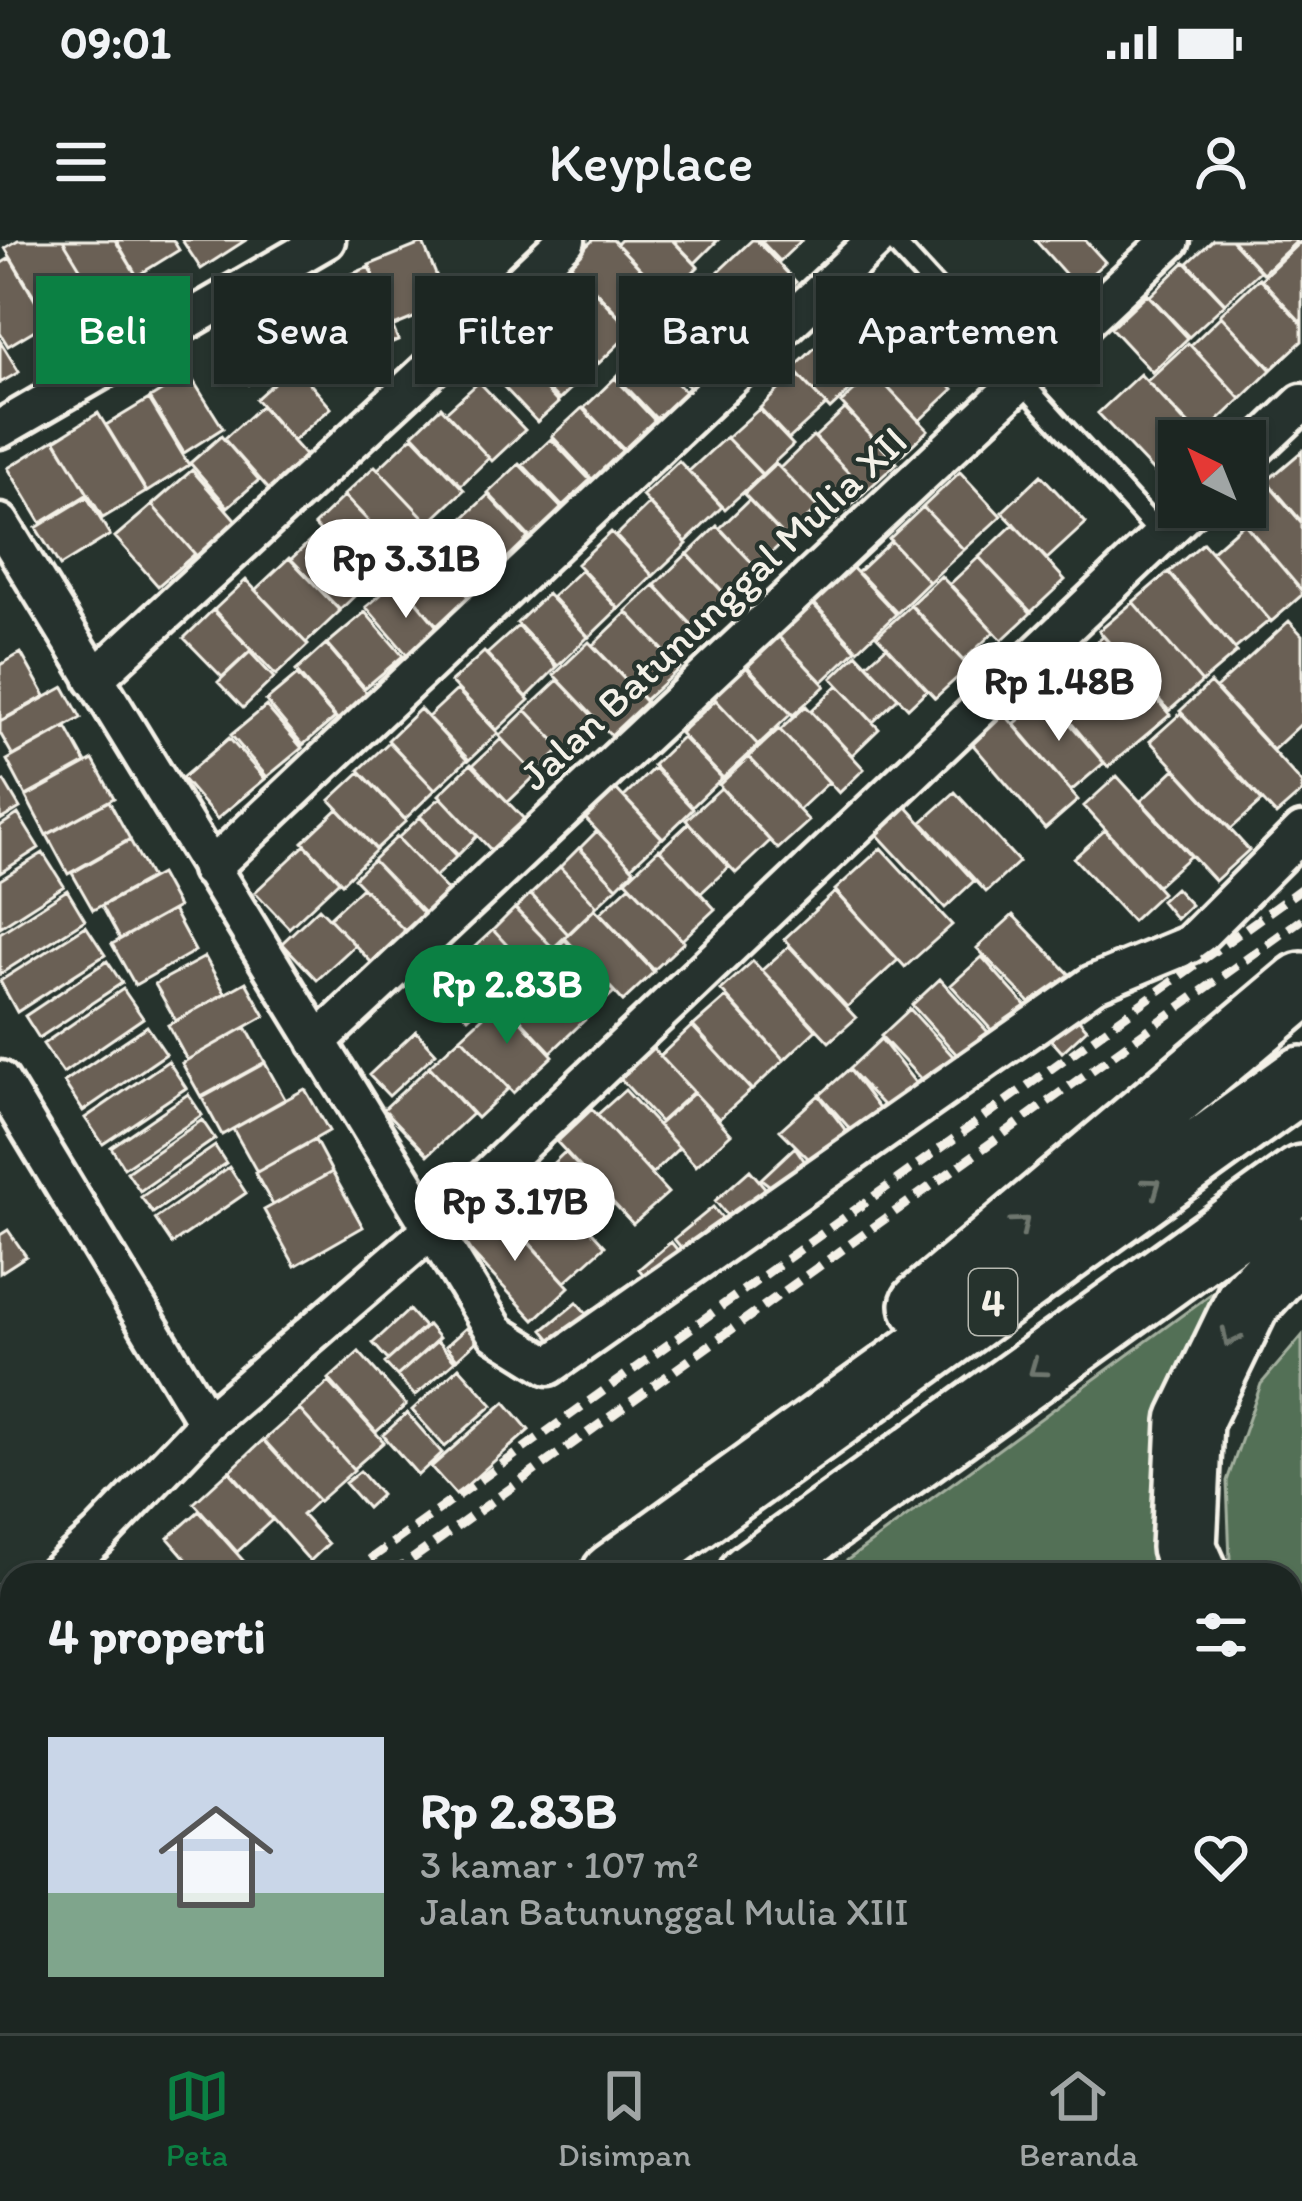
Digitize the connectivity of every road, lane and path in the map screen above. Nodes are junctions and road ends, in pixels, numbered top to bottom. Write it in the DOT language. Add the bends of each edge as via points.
graph roads {
  1 [pos="326,240"];
  2 [pos="566,240"];
  3 [pos="876,240"];
  4 [pos="892,240"];
  5 [pos="1171,240"];
  6 [pos="925,276"];
  7 [pos="1100,306"];
  8 [pos="1017,384"];
  9 [pos="1025,384"];
  10 [pos="1302,404"];
  11 [pos="0,429"];
  12 [pos="1266,437"];
  13 [pos="0,524"];
  14 [pos="1170,528"];
  15 [pos="1161,536"];
  16 [pos="94,679"];
  17 [pos="1302,832"];
  18 [pos="210,869"];
  19 [pos="1302,985"];
  20 [pos="317,1042"];
  21 [pos="1302,1079"];
  22 [pos="0,1080"];
  23 [pos="1302,1178"];
  24 [pos="433,1229"];
  25 [pos="1302,1249"];
  26 [pos="206,1423"];
  27 [pos="683,1525"];
  28 [pos="69,1563"];
  29 [pos="631,1563"];
  30 [pos="768,1563"];
  31 [pos="1191,1563"];
  1 -- 11 [label="street"];
  2 -- 16 [label="street"];
  3 -- 18 [label="street"];
  4 -- 6 [label="lane"];
  5 -- 7 [label="street, Jalan Batununggal Mulia XII"];
  8 -- 20 [label="street, Jalan Batununggal Mulia XII"];
  9 -- 15 [label="lane"];
  10 -- 12 [label="street"];
  13 -- 16 [label="street"];
  14 -- 15 [label="street"];
  15 -- 24 [label="street"];
  16 -- 18 [label="street"];
  17 -- 24 [label="street" via="1190,944 1093,984 549,1366 496,1333"];
  18 -- 20 [label="street"];
  27 -- 19 [label="highway, one-way" via="770,1432"];
  20 -- 24 [label="street"];
  27 -- 21 [label="highway, 4, one-way"];
  22 -- 26 [label="street"];
  23 -- 30 [label="highway, 4, one-way"];
  24 -- 26 [label="street"];
  25 -- 31 [label="highway, one-way" via="1247,1303 1190,1421 1184,1548"];
  26 -- 28 [label="street"];
  27 -- 29 [label="highway, 4"];
}
